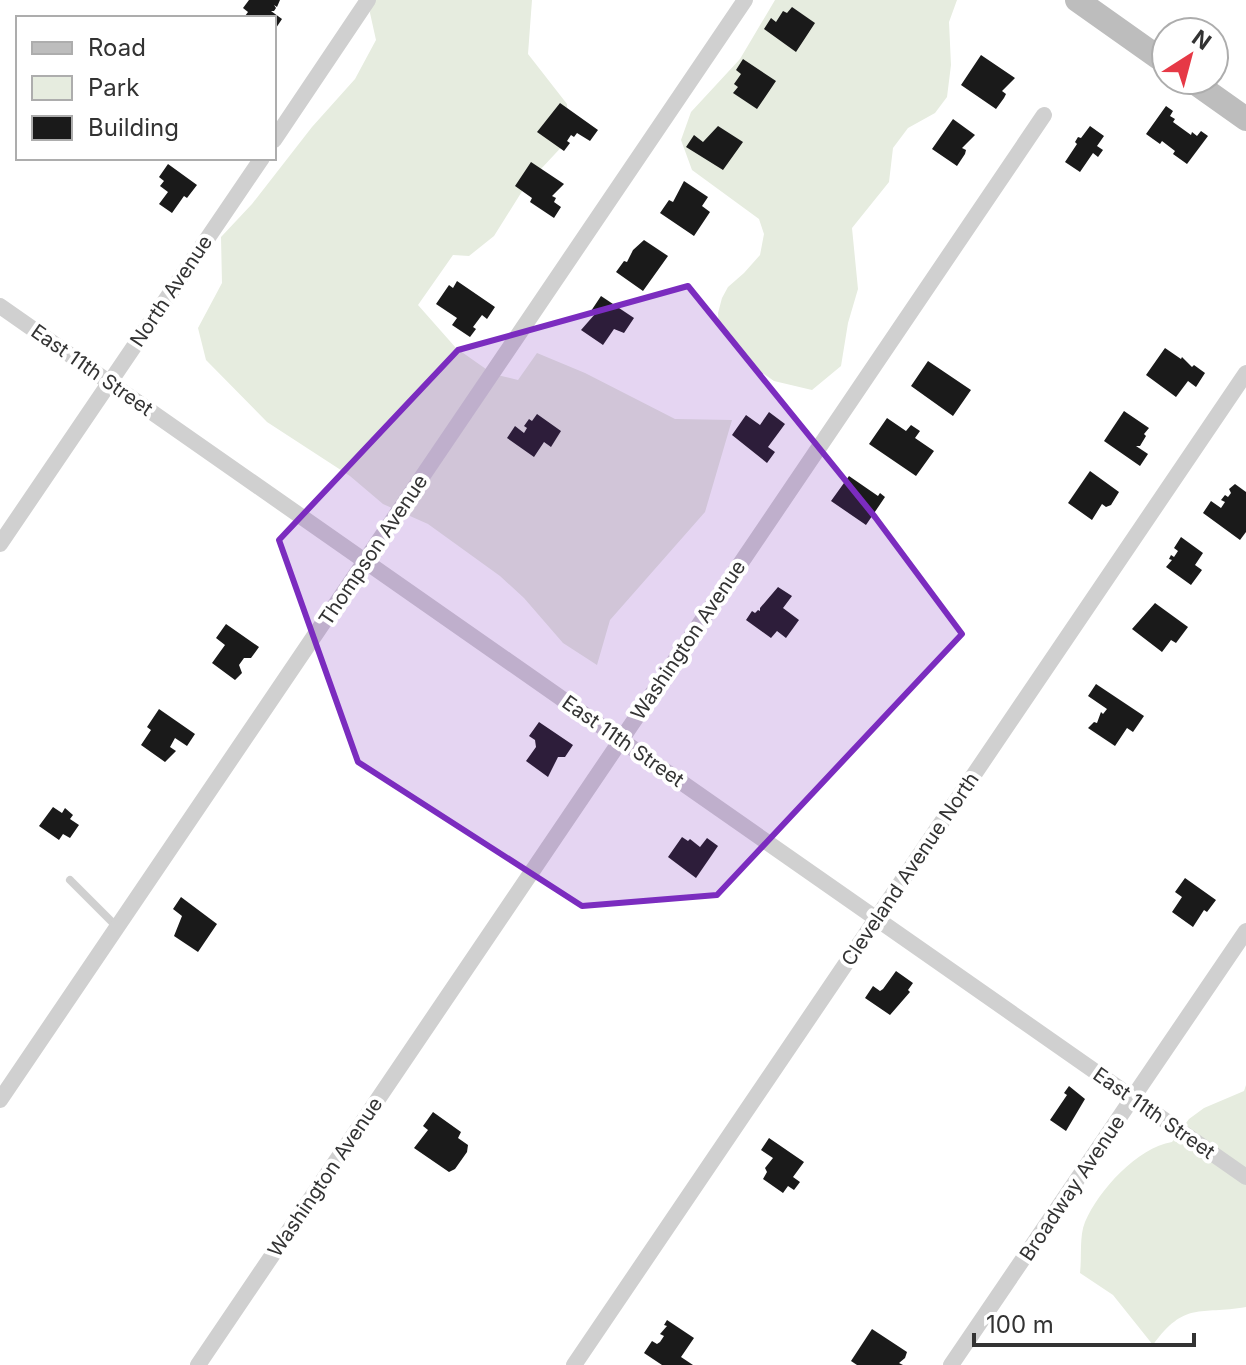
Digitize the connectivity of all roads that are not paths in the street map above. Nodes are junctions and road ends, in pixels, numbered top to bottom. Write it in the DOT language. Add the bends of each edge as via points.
graph roads {
  1 [pos="368,0"];
  2 [pos="745,0"];
  3 [pos="1077,0"];
  4 [pos="1150,52"];
  5 [pos="1214,96"];
  6 [pos="1044,115"];
  7 [pos="1246,119"];
  8 [pos="276,137"];
  9 [pos="261,160"];
  10 [pos="0,306"];
  11 [pos="1246,373"];
  12 [pos="109,381"];
  13 [pos="0,544"];
  14 [pos="365,561"];
  15 [pos="620,739"];
  16 [pos="70,880"];
  17 [pos="877,919"];
  18 [pos="117,927"];
  19 [pos="1246,931"];
  20 [pos="1133,1098"];
  21 [pos="0,1100"];
  22 [pos="1246,1177"];
  23 [pos="198,1365"];
  24 [pos="574,1365"];
  25 [pos="951,1365"];
  1 -- 8 [label="street"];
  2 -- 14 [label="street, Thompson Avenue"];
  3 -- 4 [label="street"];
  5 -- 7 [label="street"];
  6 -- 15 [label="street, Washington Avenue"];
  9 -- 12 [label="street, North Avenue"];
  10 -- 12 [label="street, East 11th Street"];
  11 -- 17 [label="street, Cleveland Avenue North"];
  12 -- 13 [label="street, North Avenue"];
  12 -- 14 [label="street, East 11th Street"];
  14 -- 15 [label="street, East 11th Street"];
  14 -- 18 [label="street, Thompson Avenue"];
  15 -- 17 [label="street, East 11th Street"];
  15 -- 23 [label="street, Washington Avenue"];
  16 -- 18 [label="lane"];
  17 -- 20 [label="street, East 11th Street"];
  17 -- 24 [label="street, Cleveland Avenue North"];
  18 -- 21 [label="street, Thompson Avenue"];
  19 -- 20 [label="street, Broadway Avenue"];
  20 -- 22 [label="street, East 11th Street"];
  20 -- 25 [label="street, Broadway Avenue"];
}
